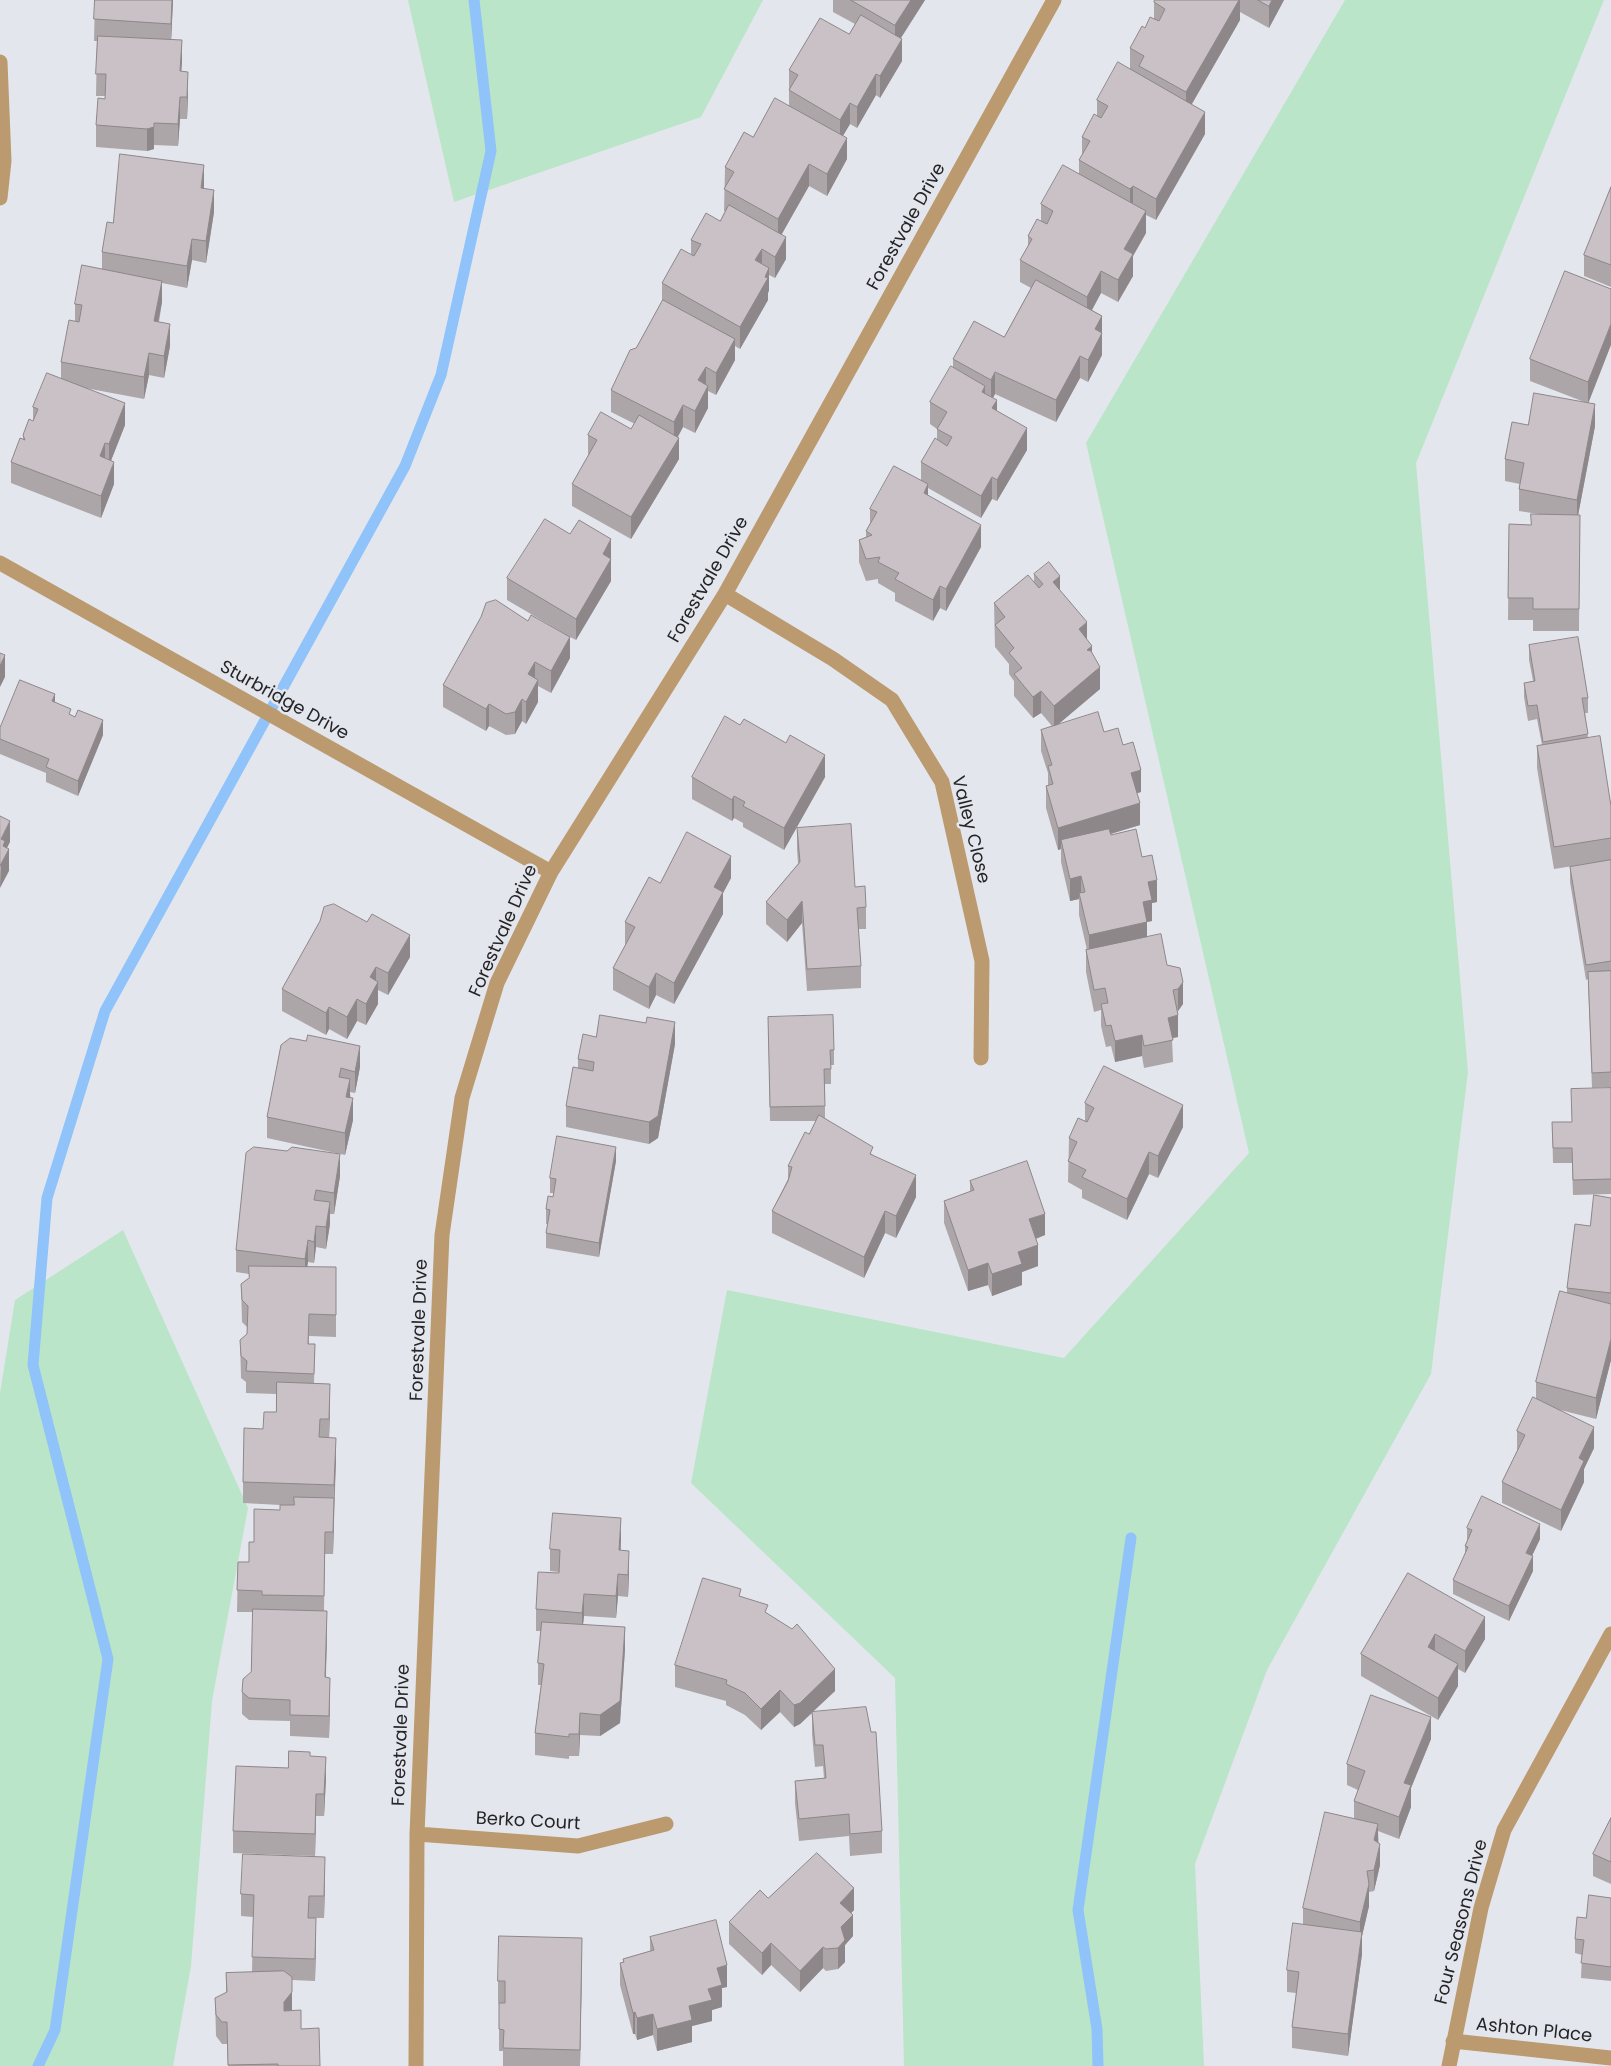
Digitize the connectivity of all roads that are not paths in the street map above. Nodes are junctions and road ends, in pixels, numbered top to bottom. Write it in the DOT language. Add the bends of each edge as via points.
graph roads {
  1 [pos="1054,0"];
  2 [pos="0,62"];
  3 [pos="0,198"];
  4 [pos="0,563"];
  5 [pos="725,594"];
  6 [pos="550,872"];
  7 [pos="981,1058"];
  8 [pos="1611,1634"];
  9 [pos="666,1824"];
  10 [pos="417,1834"];
  11 [pos="1453,2041"];
  12 [pos="1611,2058"];
  13 [pos="416,2066"];
  14 [pos="1449,2066"];
  1 -- 5 [label="street, Forestvale Drive"];
  2 -- 3 [label="street" via="4,161"];
  4 -- 6 [label="street, Sturbridge Drive"];
  5 -- 6 [label="street, Forestvale Drive"];
  5 -- 7 [label="street, Valley Close" via="892,700 942,782 982,961"];
  6 -- 10 [label="street, Forestvale Drive" via="497,984 462,1098 442,1235"];
  8 -- 11 [label="street, Four Seasons Drive" via="1504,1830 1481,1908"];
  9 -- 10 [label="street, Berko Court" via="578,1846"];
  10 -- 13 [label="street, Forestvale Drive"];
  11 -- 12 [label="street, Ashton Place"];
  11 -- 14 [label="street, Four Seasons Drive"];
}
